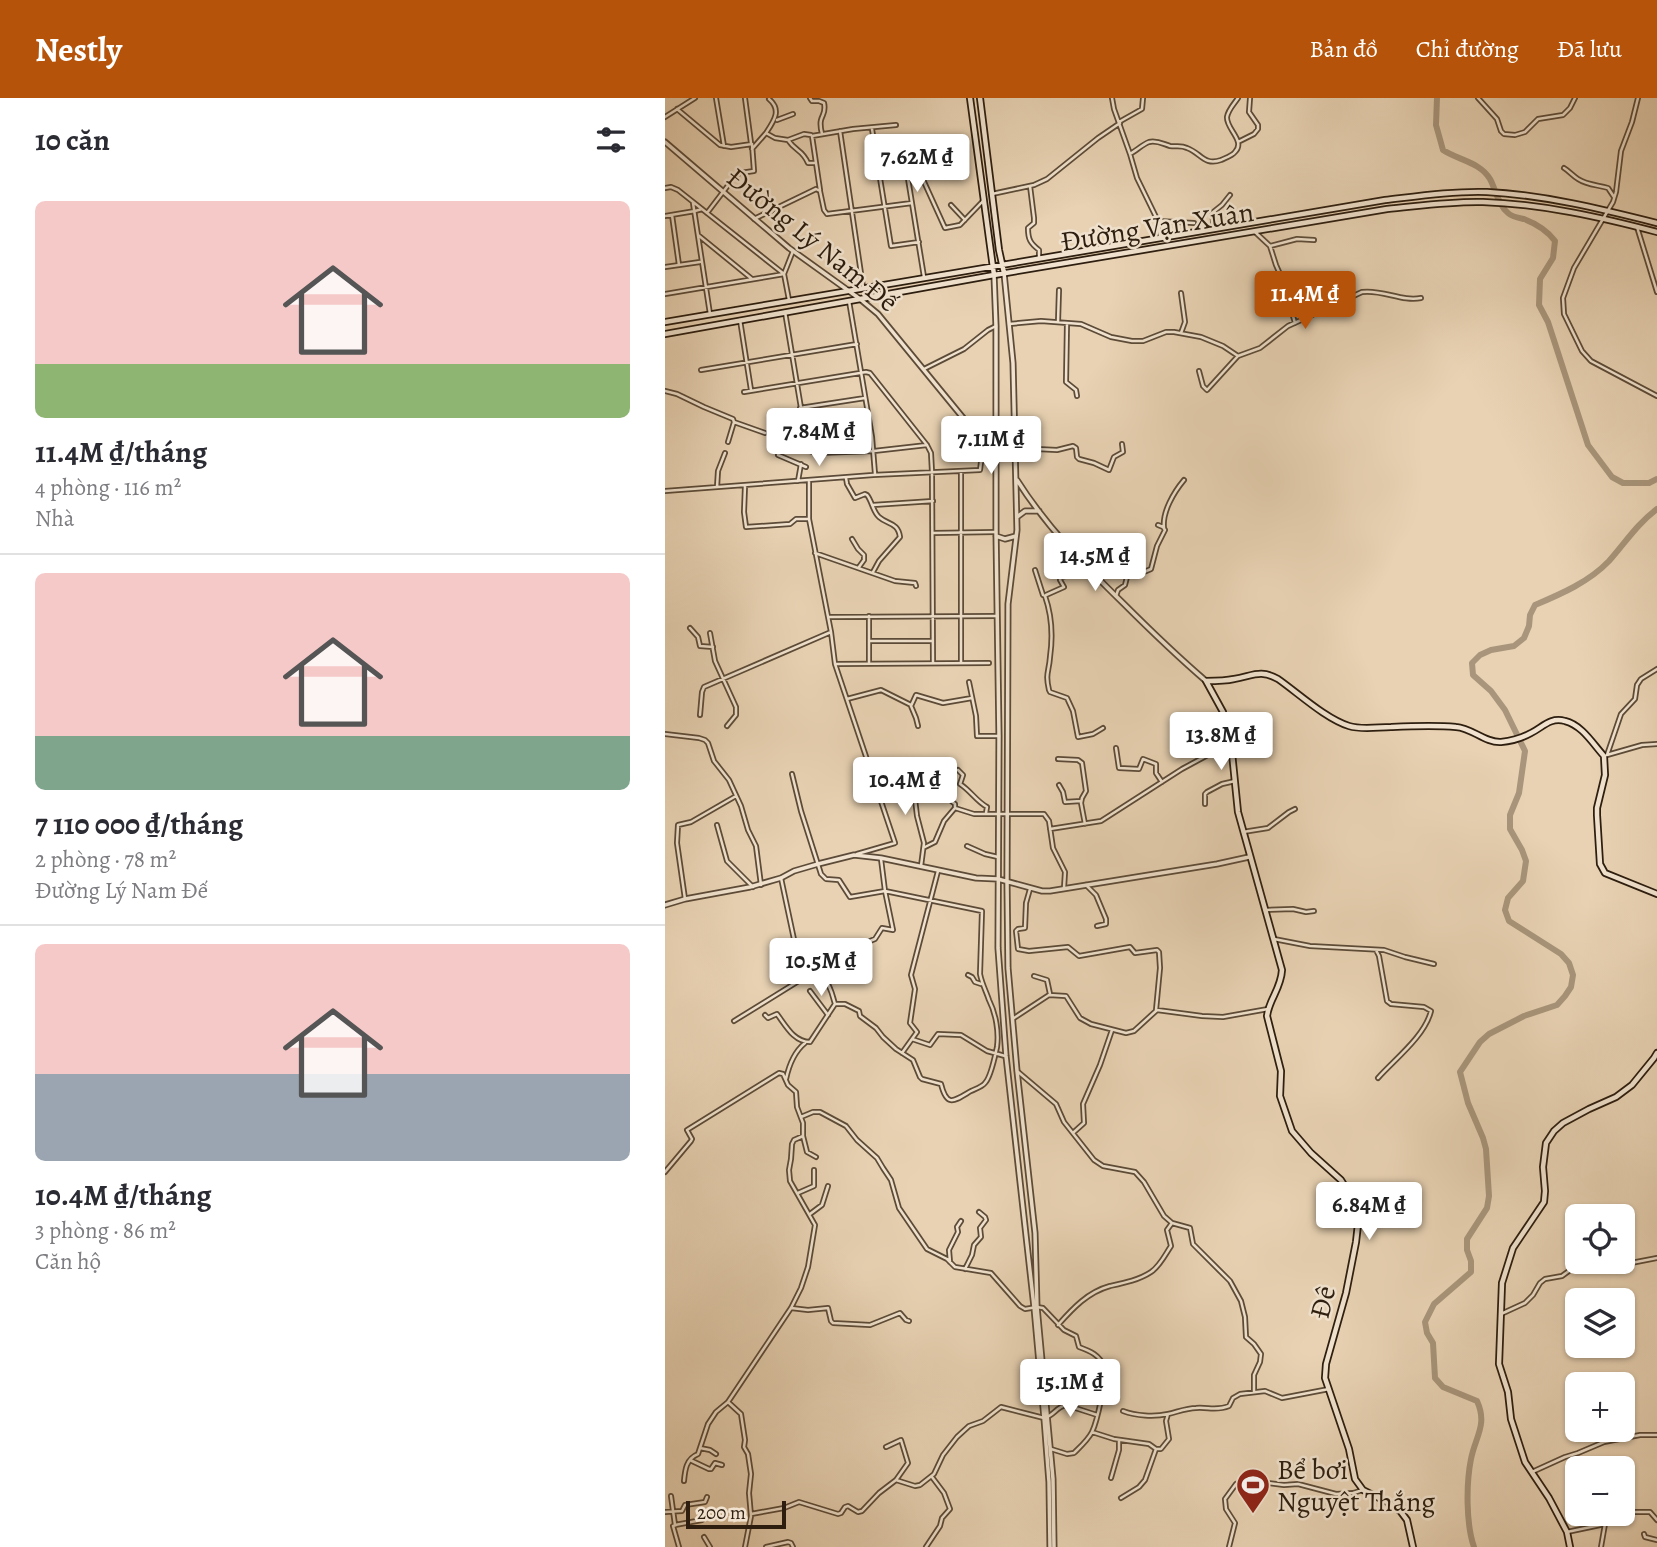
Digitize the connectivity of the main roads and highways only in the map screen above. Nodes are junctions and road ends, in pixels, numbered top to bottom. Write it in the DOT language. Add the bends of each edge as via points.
graph roads {
  1 [pos="970,98"];
  2 [pos="979,98"];
  3 [pos="982,189"];
  4 [pos="991,191"];
  5 [pos="1253,222"];
  6 [pos="1657,223"];
  7 [pos="1255,232"];
  8 [pos="1657,232"];
  9 [pos="1002,264"];
  10 [pos="992,266"];
  11 [pos="1004,273"];
  12 [pos="994,275"];
  13 [pos="665,322"];
  14 [pos="665,334"];
  15 [pos="1657,894"];
  16 [pos="1657,1052"];
  17 [pos="1413,1547"];
  18 [pos="1570,1547"];
  1 -- 3 [label="main road"];
  2 -- 4 [label="main road"];
  3 -- 4 [label="main road"];
  3 -- 10 [label="main road"];
  4 -- 9 [label="main road"];
  5 -- 6 [label="main road, Đường Vạn Xuân" via="1385,200 1485,192 1551,198"];
  5 -- 7 [label="main road"];
  5 -- 9 [label="main road, Đường Vạn Xuân"];
  7 -- 8 [label="main road, Đường Vạn Xuân" via="1387,209 1489,202 1549,208"];
  7 -- 11 [label="main road, Đường Vạn Xuân"];
  9 -- 10 [label="main road, Đường Vạn Xuân"];
  9 -- 11 [label="main road"];
  10 -- 12 [label="main road"];
  10 -- 13 [label="main road, Đường Vạn Xuân"];
  11 -- 12 [label="main road, Đường Vạn Xuân"];
  12 -- 14 [label="main road, Đường Vạn Xuân"];
  15 -- 17 [label="main road, Đê" via="1605,873 1601,867 1597,808 1606,755 1579,728 1563,720 1495,742 1457,727 1353,727 1333,719 1268,674 1206,681 1221,708 1238,812 1282,970 1279,989 1268,1009 1281,1071 1280,1096 1292,1131 1341,1180 1356,1204 1356,1242 1325,1378 1353,1473 1363,1490 1401,1512"];
  16 -- 18 [label="main road" via="1632,1086 1553,1132 1546,1143 1544,1202 1513,1248 1502,1283 1499,1364 1511,1419 1525,1462 1549,1498"];
}
